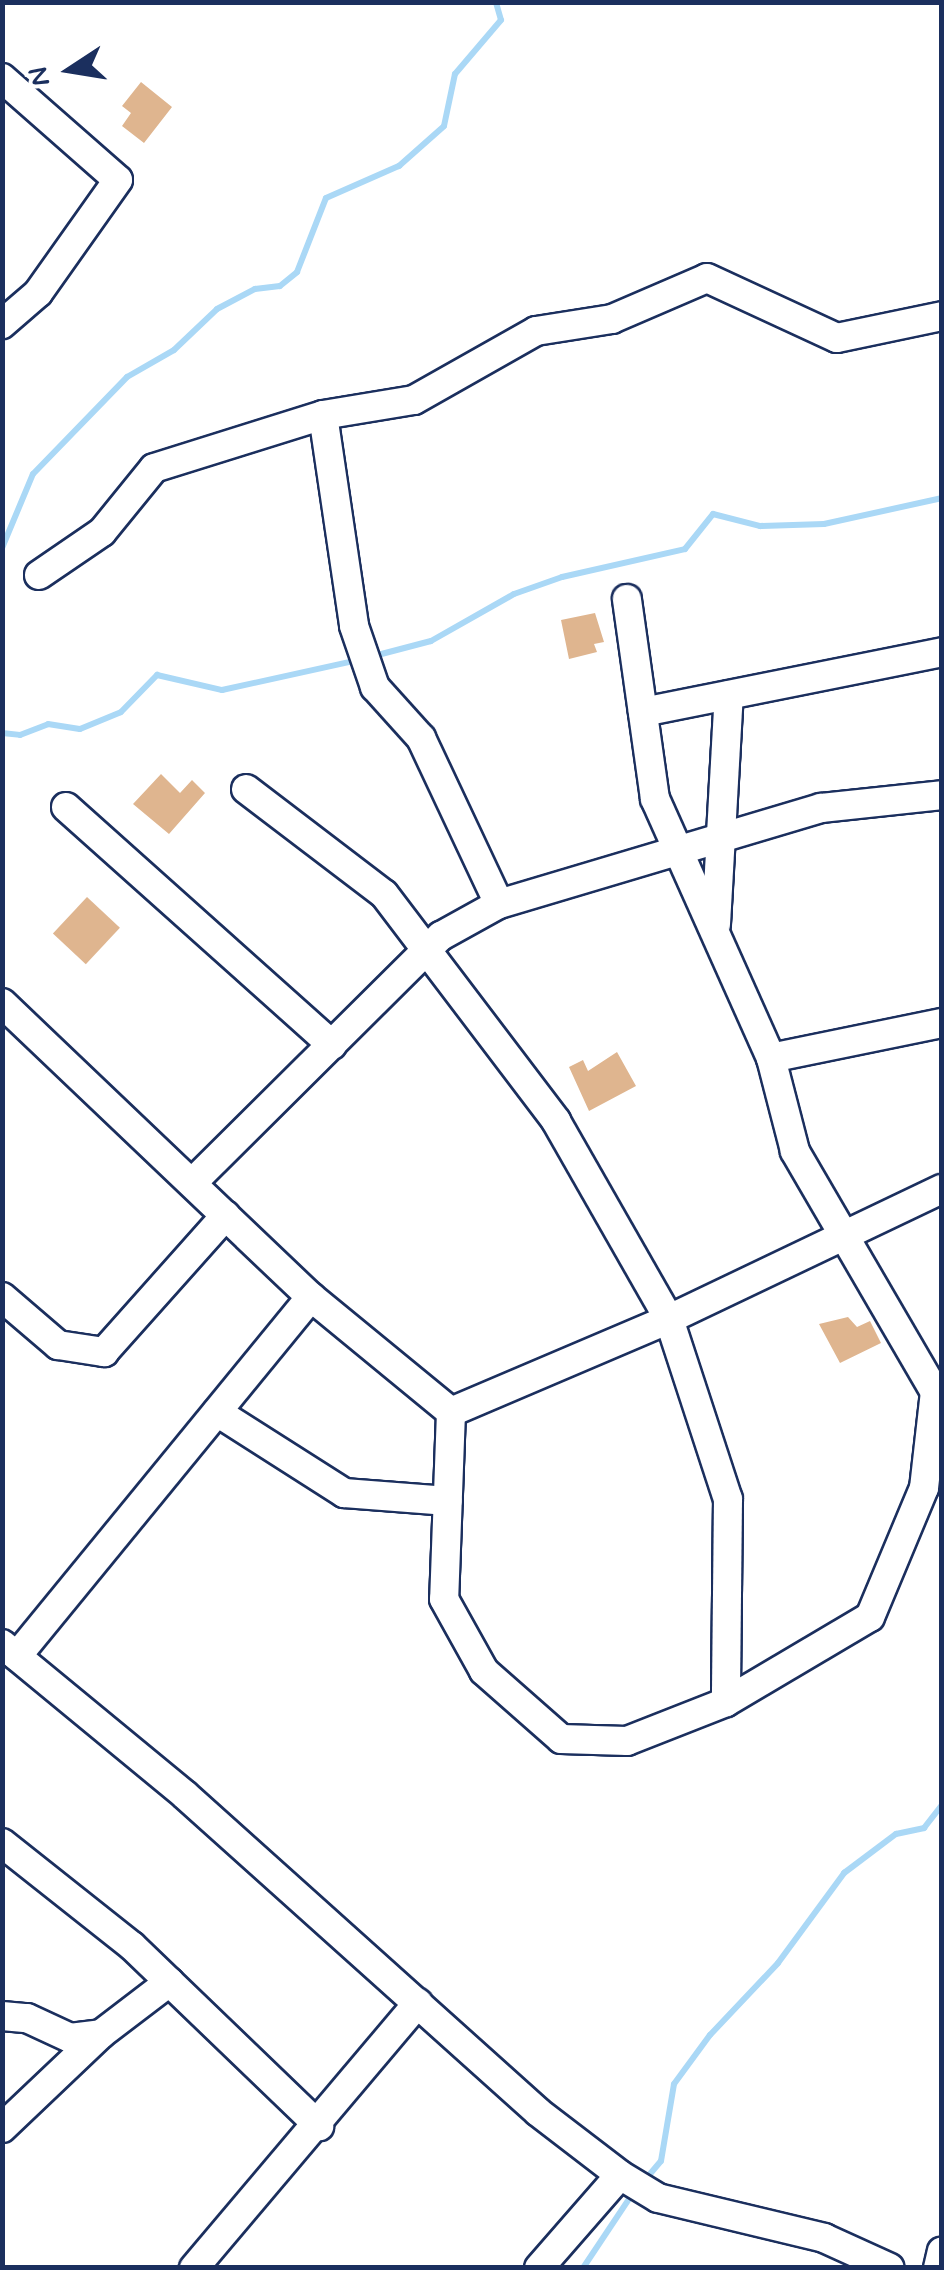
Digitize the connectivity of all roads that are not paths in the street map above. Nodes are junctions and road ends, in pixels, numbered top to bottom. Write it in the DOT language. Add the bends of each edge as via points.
graph roads {
  1 [pos="2,78"];
  2 [pos="942,316"];
  3 [pos="2,324"];
  4 [pos="322,415"];
  5 [pos="39,575"];
  6 [pos="627,599"];
  7 [pos="942,652"];
  8 [pos="729,695"];
  9 [pos="643,712"];
  10 [pos="246,789"];
  11 [pos="942,795"];
  12 [pos="66,806"];
  13 [pos="721,834"];
  14 [pos="678,845"];
  15 [pos="499,904"];
  16 [pos="716,931"];
  17 [pos="426,950"];
  18 [pos="4,1007"];
  19 [pos="942,1024"];
  20 [pos="332,1044"];
  21 [pos="771,1058"];
  22 [pos="192,1183"];
  23 [pos="942,1188"];
  24 [pos="226,1215"];
  25 [pos="842,1239"];
  26 [pos="311,1296"];
  27 [pos="2,1297"];
  28 [pos="669,1320"];
  29 [pos="216,1412"];
  30 [pos="451,1412"];
  31 [pos="448,1501"];
  32 [pos="10,1650"];
  33 [pos="726,1702"];
  34 [pos="2,1842"];
  35 [pos="170,1982"];
  36 [pos="418,2003"];
  37 [pos="2,2016"];
  38 [pos="101,2034"];
  39 [pos="320,2126"];
  40 [pos="2,2128"];
  41 [pos="620,2175"];
  42 [pos="942,2252"];
  43 [pos="194,2268"];
  44 [pos="540,2268"];
  45 [pos="890,2268"];
  46 [pos="938,2268"];
  1 -- 3 [label="street" via="118,180 38,293"];
  2 -- 4 [label="street" via="837,338 707,278 612,318 536,331 414,400"];
  4 -- 5 [label="street" via="154,468 102,532"];
  4 -- 15 [label="street" via="354,626 375,686 421,738"];
  6 -- 9 [label="street"];
  7 -- 8 [label="street"];
  8 -- 9 [label="street"];
  8 -- 13 [label="street"];
  9 -- 14 [label="street" via="655,799"];
  10 -- 17 [label="street" via="384,894"];
  11 -- 13 [label="street" via="820,808"];
  12 -- 20 [label="street"];
  13 -- 14 [label="street"];
  13 -- 16 [label="street"];
  14 -- 15 [label="street"];
  14 -- 16 [label="street"];
  15 -- 17 [label="street"];
  16 -- 21 [label="street"];
  17 -- 20 [label="street"];
  17 -- 28 [label="street" via="556,1121"];
  18 -- 22 [label="street"];
  19 -- 21 [label="street"];
  20 -- 22 [label="street"];
  21 -- 25 [label="street" via="794,1151"];
  22 -- 24 [label="street"];
  23 -- 25 [label="street"];
  24 -- 26 [label="street"];
  24 -- 27 [label="street" via="104,1352 58,1345"];
  25 -- 28 [label="street"];
  25 -- 33 [label="street" via="935,1392 924,1488 870,1617"];
  26 -- 29 [label="street"];
  26 -- 30 [label="street"];
  28 -- 30 [label="street"];
  28 -- 33 [label="street" via="728,1500"];
  29 -- 31 [label="street" via="344,1493"];
  29 -- 32 [label="street"];
  30 -- 31 [label="street"];
  31 -- 33 [label="street" via="444,1599 484,1671 561,1739 626,1742"];
  32 -- 36 [label="street"];
  34 -- 35 [label="street"];
  35 -- 38 [label="street"];
  35 -- 39 [label="street"];
  36 -- 39 [label="street"];
  36 -- 41 [label="street" via="538,2112"];
  37 -- 38 [label="street" via="27,2018 70,2038"];
  38 -- 40 [label="street"];
  39 -- 43 [label="street"];
  41 -- 44 [label="street"];
  41 -- 45 [label="street" via="658,2198 824,2238"];
  42 -- 46 [label="street"];
}
